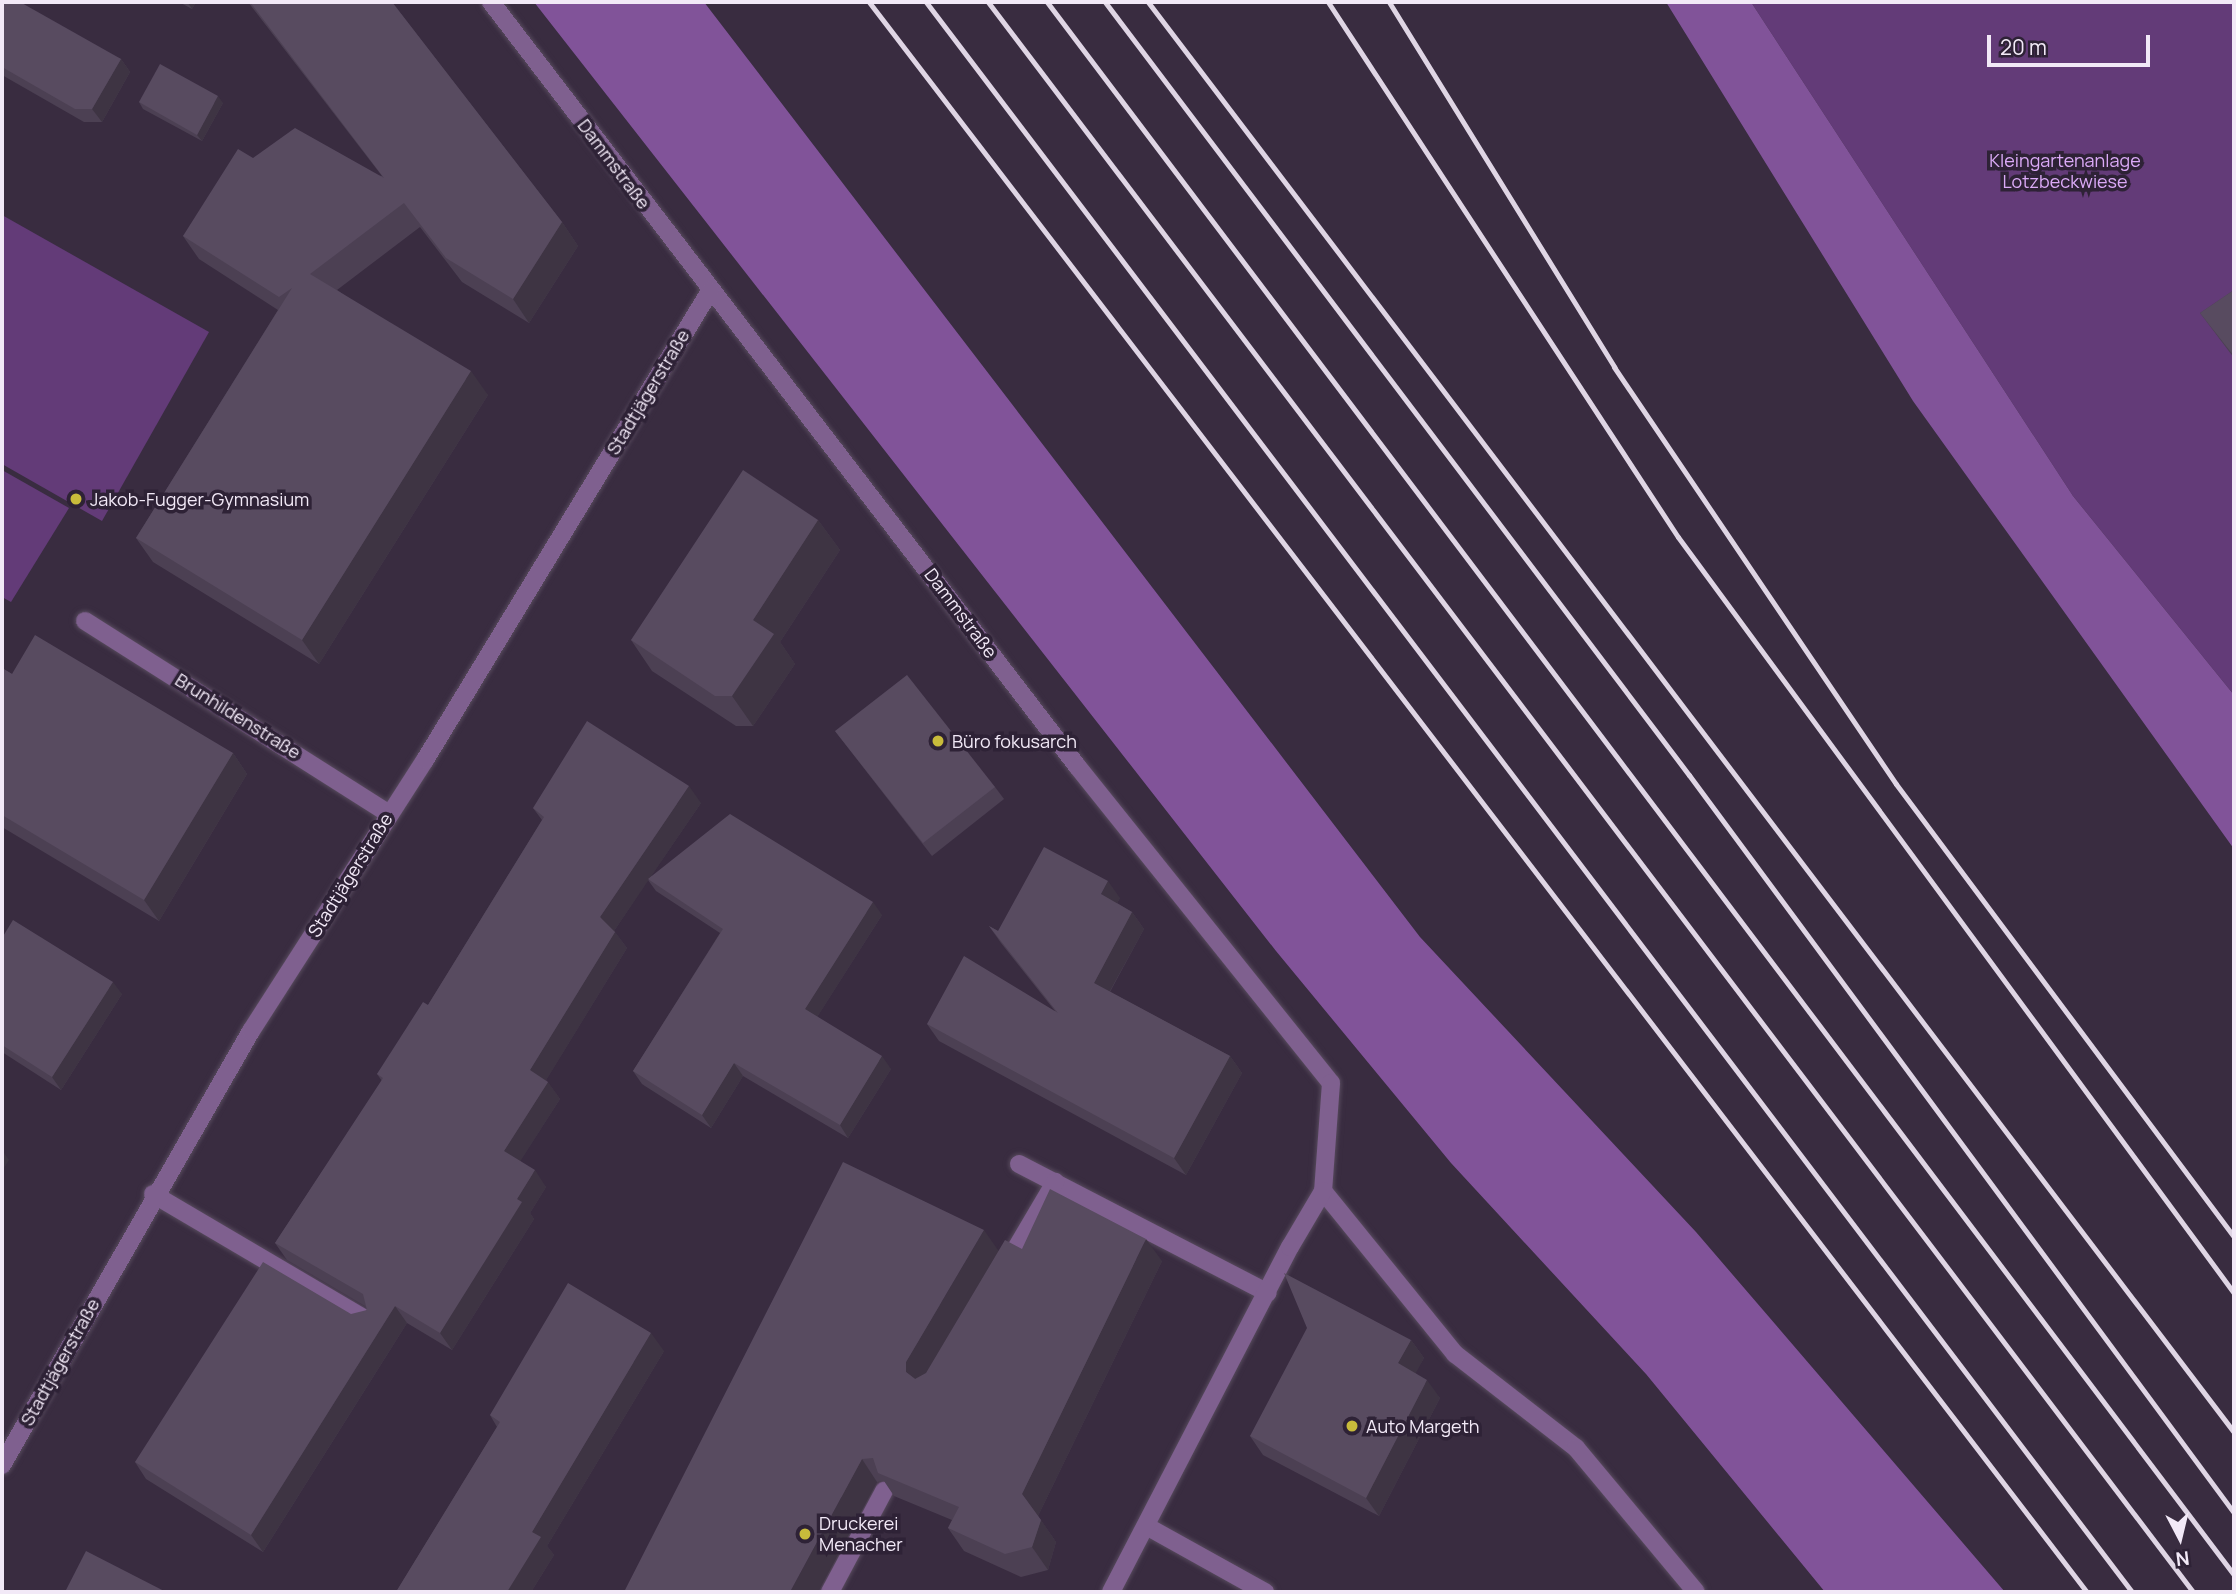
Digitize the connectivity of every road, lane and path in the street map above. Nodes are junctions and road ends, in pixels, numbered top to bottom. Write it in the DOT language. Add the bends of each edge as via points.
graph roads {
  1 [pos="491,2"];
  2 [pos="710,291"];
  3 [pos="85,621"];
  4 [pos="389,814"];
  5 [pos="1019,1164"];
  6 [pos="1055,1182"];
  7 [pos="1323,1191"];
  8 [pos="153,1194"];
  9 [pos="994,1286"];
  10 [pos="1268,1293"];
  11 [pos="369,1321"];
  12 [pos="2,1465"];
  13 [pos="884,1491"];
  14 [pos="1148,1527"];
  15 [pos="831,1592"];
  16 [pos="1111,1592"];
  17 [pos="1265,1592"];
  18 [pos="1696,1592"];
  1 -- 2 [label="street, Dammstraße"];
  2 -- 4 [label="street, Stadtjägerstraße"];
  2 -- 7 [label="street, Dammstraße" via="1077,766 1331,1083"];
  3 -- 4 [label="street, Brunhildenstraße"];
  4 -- 8 [label="street, Stadtjägerstraße"];
  5 -- 6 [label="street"];
  6 -- 9 [label="street"];
  6 -- 10 [label="street"];
  7 -- 10 [label="street, Dammstraße"];
  7 -- 18 [label="street" via="1455,1354 1576,1448"];
  8 -- 11 [label="street"];
  8 -- 12 [label="street, Stadtjägerstraße"];
  10 -- 14 [label="street, Dammstraße"];
  13 -- 15 [label="street"];
  14 -- 16 [label="street, Dammstraße"];
  14 -- 17 [label="street"];
}
